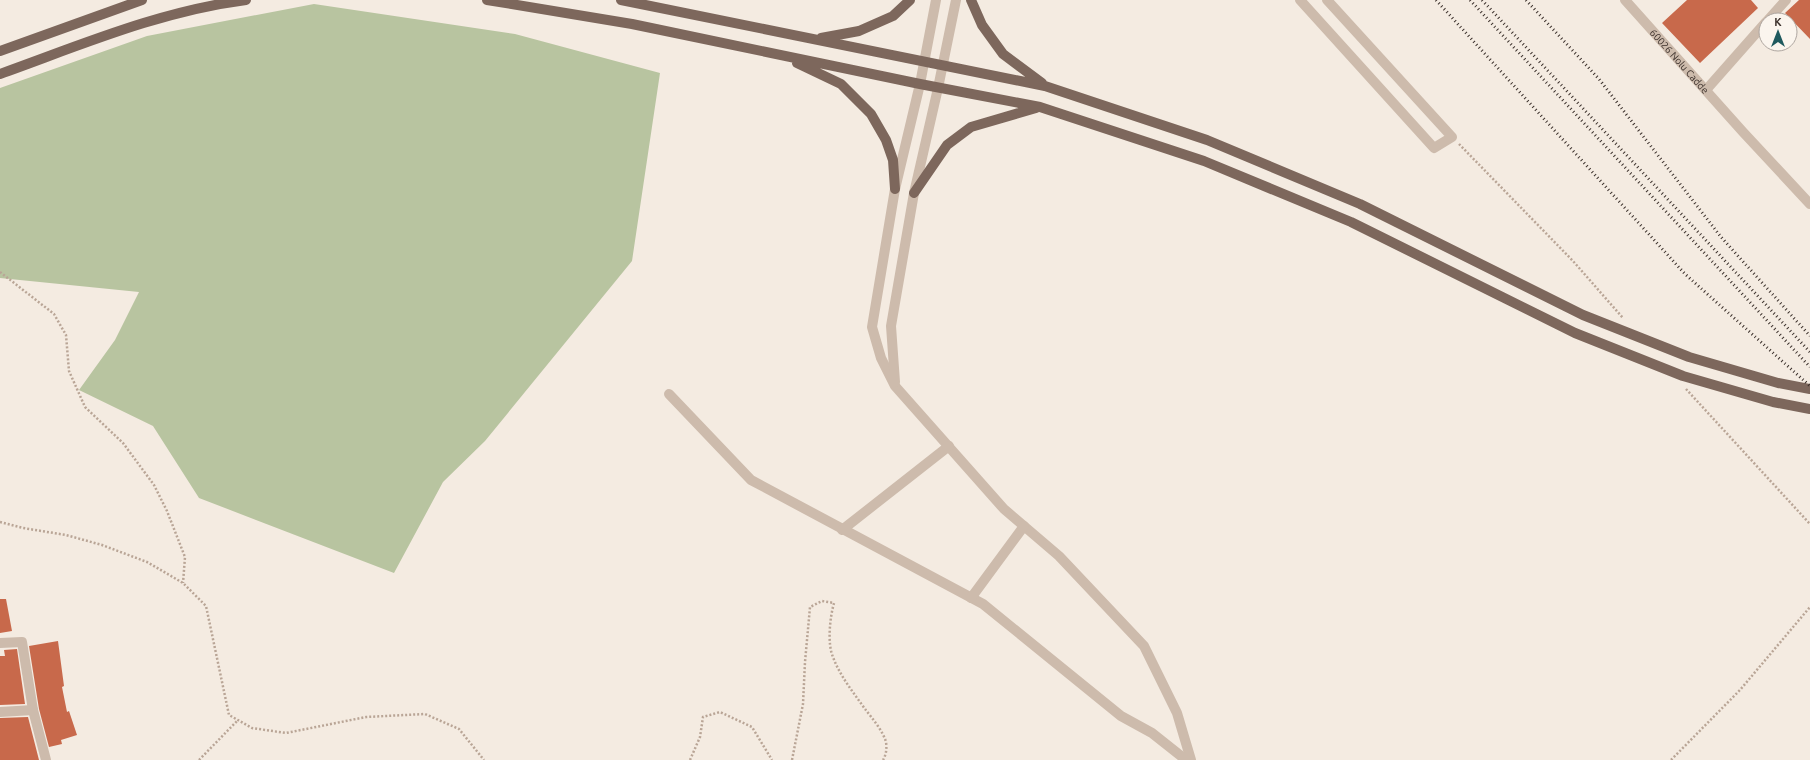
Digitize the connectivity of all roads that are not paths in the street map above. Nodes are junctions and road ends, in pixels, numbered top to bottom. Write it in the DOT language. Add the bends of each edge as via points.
graph roads {
  1 [pos="142,0"];
  2 [pos="246,0"];
  3 [pos="487,0"];
  4 [pos="621,0"];
  5 [pos="910,0"];
  6 [pos="936,0"];
  7 [pos="956,0"];
  8 [pos="971,0"];
  9 [pos="1300,0"];
  10 [pos="1327,0"];
  11 [pos="1624,0"];
  12 [pos="1780,2"];
  13 [pos="1773,12"];
  14 [pos="1758,31"];
  15 [pos="815,39"];
  16 [pos="0,50"];
  17 [pos="783,56"];
  18 [pos="924,61"];
  19 [pos="942,65"];
  20 [pos="0,74"];
  21 [pos="920,84"];
  22 [pos="1045,86"];
  23 [pos="938,88"];
  24 [pos="1706,90"];
  25 [pos="1040,107"];
  26 [pos="895,189"];
  27 [pos="914,193"];
  28 [pos="1810,204"];
  29 [pos="895,386"];
  30 [pos="1810,389"];
  31 [pos="669,394"];
  32 [pos="1810,410"];
  33 [pos="949,446"];
  34 [pos="1024,526"];
  35 [pos="842,530"];
  36 [pos="971,598"];
  37 [pos="0,643"];
  38 [pos="34,710"];
  39 [pos="0,712"];
  40 [pos="46,760"];
  41 [pos="1186,760"];
  42 [pos="1191,760"];
  1 -- 16 [label="main road"];
  2 -- 20 [label="main road" via="155,19"];
  3 -- 17 [label="main road" via="632,24"];
  4 -- 15 [label="main road"];
  5 -- 15 [label="main road" via="892,16 859,31"];
  6 -- 18 [label="street"];
  7 -- 19 [label="street"];
  8 -- 22 [label="main road" via="982,25 1003,54"];
  9 -- 10 [label="street" via="1434,148 1452,137"];
  11 -- 24 [label="street, 60026 Nolu Cadde"];
  12 -- 13 [label="street, 60026 Nolu Cadde"];
  14 -- 24 [label="street, 60026 Nolu Cadde"];
  15 -- 18 [label="main road"];
  17 -- 21 [label="main road"];
  17 -- 26 [label="main road" via="841,84 871,114 886,140 893,160"];
  18 -- 19 [label="main road"];
  18 -- 21 [label="street"];
  19 -- 22 [label="main road"];
  19 -- 23 [label="street"];
  21 -- 23 [label="main road"];
  21 -- 26 [label="street"];
  22 -- 30 [label="main road" via="1207,140 1360,204 1583,315 1689,357 1778,383"];
  23 -- 25 [label="main road"];
  23 -- 27 [label="street"];
  24 -- 28 [label="street"];
  25 -- 27 [label="main road" via="971,127 947,145"];
  25 -- 32 [label="main road" via="1204,161 1351,222 1575,333 1683,376"];
  26 -- 29 [label="street" via="872,327 881,358"];
  27 -- 29 [label="street" via="891,326"];
  29 -- 33 [label="street"];
  31 -- 35 [label="street" via="751,480"];
  33 -- 34 [label="street" via="1004,508"];
  33 -- 35 [label="street"];
  34 -- 36 [label="street"];
  34 -- 42 [label="street" via="1059,556 1144,646 1177,713"];
  35 -- 36 [label="street"];
  36 -- 41 [label="street" via="983,604 1121,716 1152,733"];
  37 -- 38 [label="street" via="22,642"];
  38 -- 39 [label="street"];
  38 -- 40 [label="street"];
}
